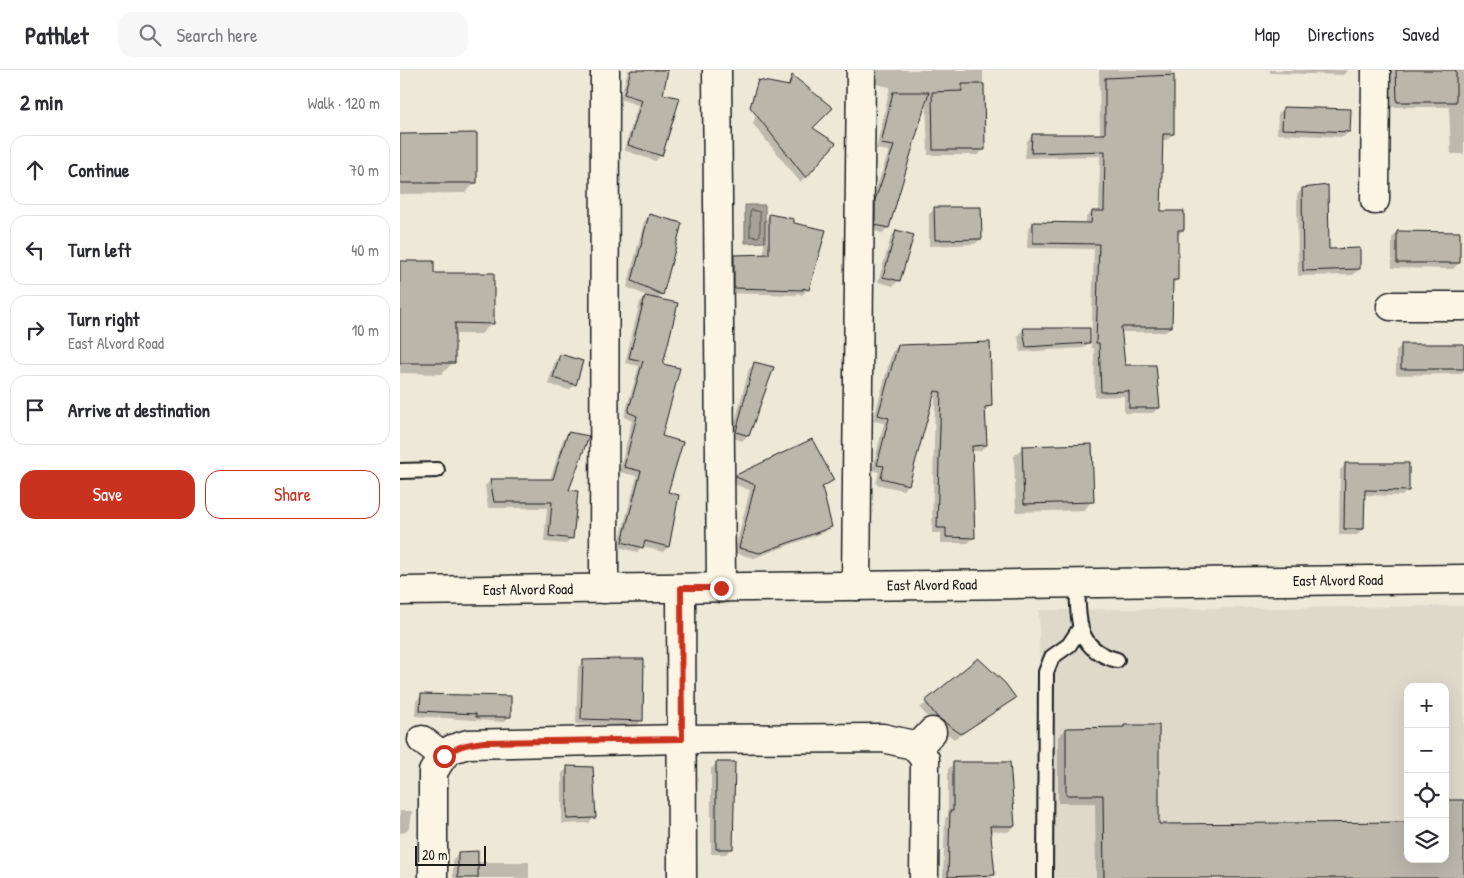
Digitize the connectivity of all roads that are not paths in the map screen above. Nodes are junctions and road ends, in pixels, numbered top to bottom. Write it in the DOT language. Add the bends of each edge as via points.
graph roads {
  1 [pos="605,70"];
  2 [pos="717,70"];
  3 [pos="862,70"];
  4 [pos="1376,70"];
  5 [pos="1375,200"];
  6 [pos="1391,306"];
  7 [pos="1464,306"];
  8 [pos="437,470"];
  9 [pos="400,471"];
  10 [pos="1464,580"];
  11 [pos="1077,584"];
  12 [pos="856,586"];
  13 [pos="681,588"];
  14 [pos="721,588"];
  15 [pos="604,589"];
  16 [pos="400,591"];
  17 [pos="1079,630"];
  18 [pos="1117,660"];
  19 [pos="682,739"];
  20 [pos="433,878"];
  21 [pos="682,878"];
  22 [pos="924,878"];
  23 [pos="1045,878"];
  1 -- 15 [label="street"];
  2 -- 14 [label="street"];
  3 -- 12 [label="street"];
  4 -- 5 [label="street"];
  6 -- 7 [label="street"];
  8 -- 9 [label="lane"];
  10 -- 11 [label="street, East Alvord Road"];
  11 -- 12 [label="street, East Alvord Road"];
  11 -- 17 [label="lane"];
  12 -- 14 [label="street, East Alvord Road"];
  13 -- 14 [label="street, East Alvord Road"];
  13 -- 15 [label="street, East Alvord Road"];
  13 -- 19 [label="street"];
  15 -- 16 [label="street, East Alvord Road"];
  17 -- 18 [label="lane" via="1093,650"];
  17 -- 23 [label="lane" via="1069,645 1052,657 1046,672"];
  19 -- 20 [label="street" via="484,742 452,749 433,748"];
  19 -- 21 [label="street"];
  19 -- 22 [label="street" via="925,740"];
}
